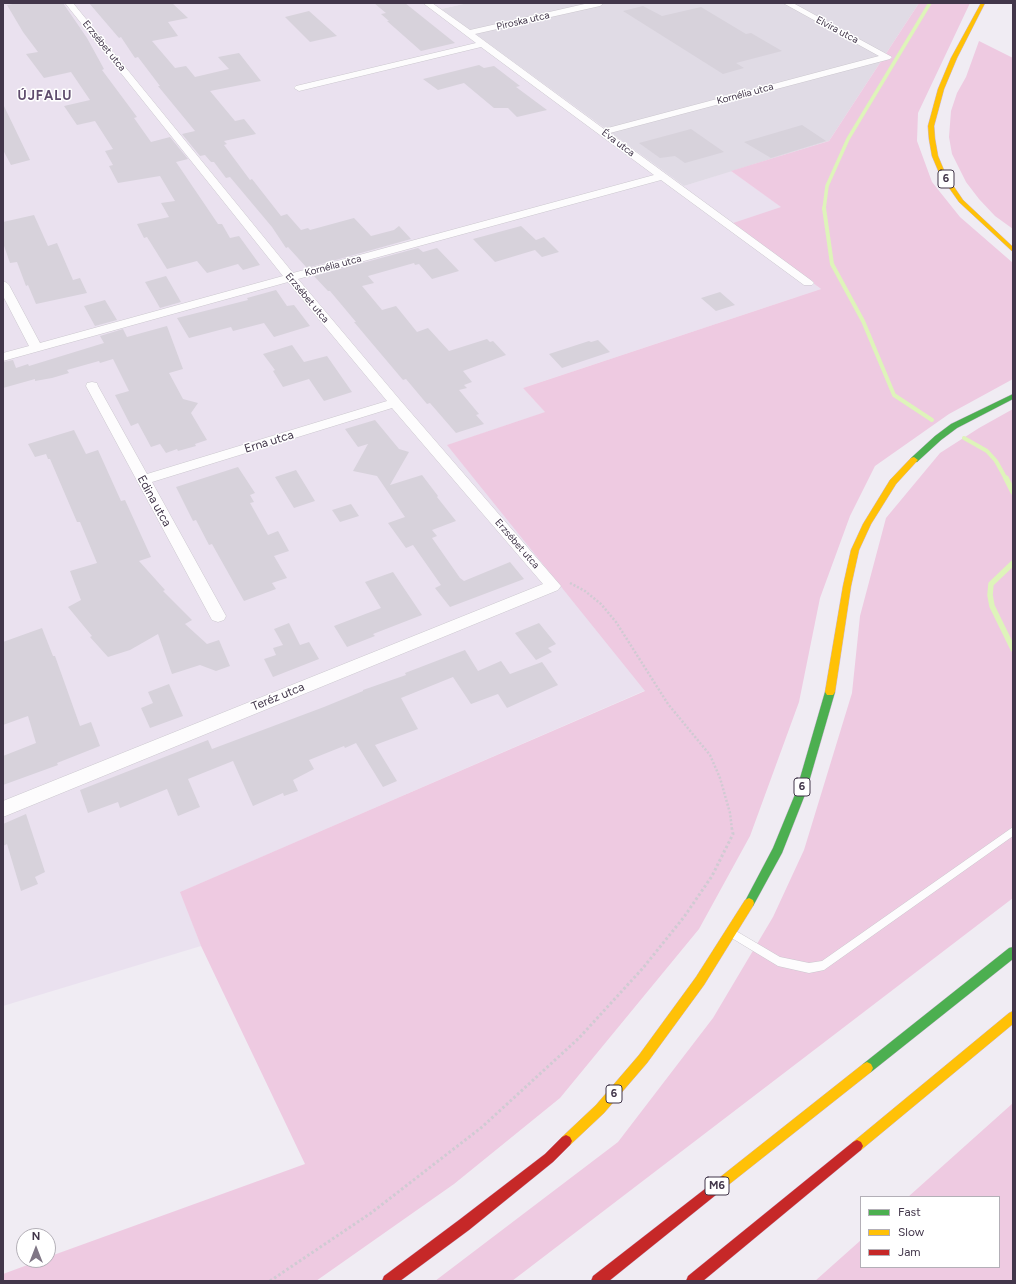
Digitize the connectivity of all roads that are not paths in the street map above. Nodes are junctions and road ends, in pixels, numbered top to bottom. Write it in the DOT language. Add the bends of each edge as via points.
graph roads {
  1 [pos="69,3"];
  2 [pos="427,3"];
  3 [pos="600,3"];
  4 [pos="787,3"];
  5 [pos="984,3"];
  6 [pos="469,33"];
  7 [pos="482,44"];
  8 [pos="887,57"];
  9 [pos="299,88"];
  10 [pos="603,132"];
  11 [pos="663,176"];
  12 [pos="1012,248"];
  13 [pos="290,277"];
  14 [pos="808,283"];
  15 [pos="3,285"];
  16 [pos="36,348"];
  17 [pos="3,357"];
  18 [pos="92,386"];
  19 [pos="1013,396"];
  20 [pos="395,403"];
  21 [pos="143,480"];
  22 [pos="553,586"];
  23 [pos="218,616"];
  24 [pos="3,809"];
  25 [pos="1013,831"];
  26 [pos="731,932"];
  27 [pos="1013,952"];
  28 [pos="1013,1017"];
  29 [pos="389,1281"];
  30 [pos="598,1281"];
  31 [pos="692,1281"];
  1 -- 13 [label="street, Erzsébet utca"];
  2 -- 6 [label="street, Éva utca"];
  3 -- 6 [label="street, Piroska utca"];
  4 -- 8 [label="street, Elvira utca"];
  5 -- 12 [label="main road, 6" via="954,58 941,89 932,121 932,140 943,175 961,201"];
  6 -- 7 [label="street, Éva utca"];
  7 -- 9 [label="street"];
  7 -- 10 [label="street, Éva utca"];
  8 -- 10 [label="street, Kornélia utca"];
  10 -- 11 [label="street, Éva utca"];
  11 -- 13 [label="street, Kornélia utca"];
  11 -- 14 [label="street, Éva utca"];
  13 -- 16 [label="street, Kornélia utca"];
  13 -- 20 [label="street, Erzsébet utca"];
  15 -- 16 [label="street"];
  16 -- 17 [label="street, Kornélia utca"];
  18 -- 21 [label="street, Edina utca"];
  19 -- 26 [label="main road, 6" via="954,426 938,438 893,482 867,524 855,550 846,586 830,690 801,792 778,850"];
  20 -- 21 [label="street, Erna utca"];
  20 -- 22 [label="street, Erzsébet utca"];
  21 -- 23 [label="street, Edina utca"];
  22 -- 24 [label="street, Teréz utca"];
  25 -- 26 [label="lane" via="824,965 808,968 778,961"];
  26 -- 29 [label="main road, 6" via="675,1017 600,1109 549,1158"];
  27 -- 30 [label="main road, M6"];
  28 -- 31 [label="main road"];
}
